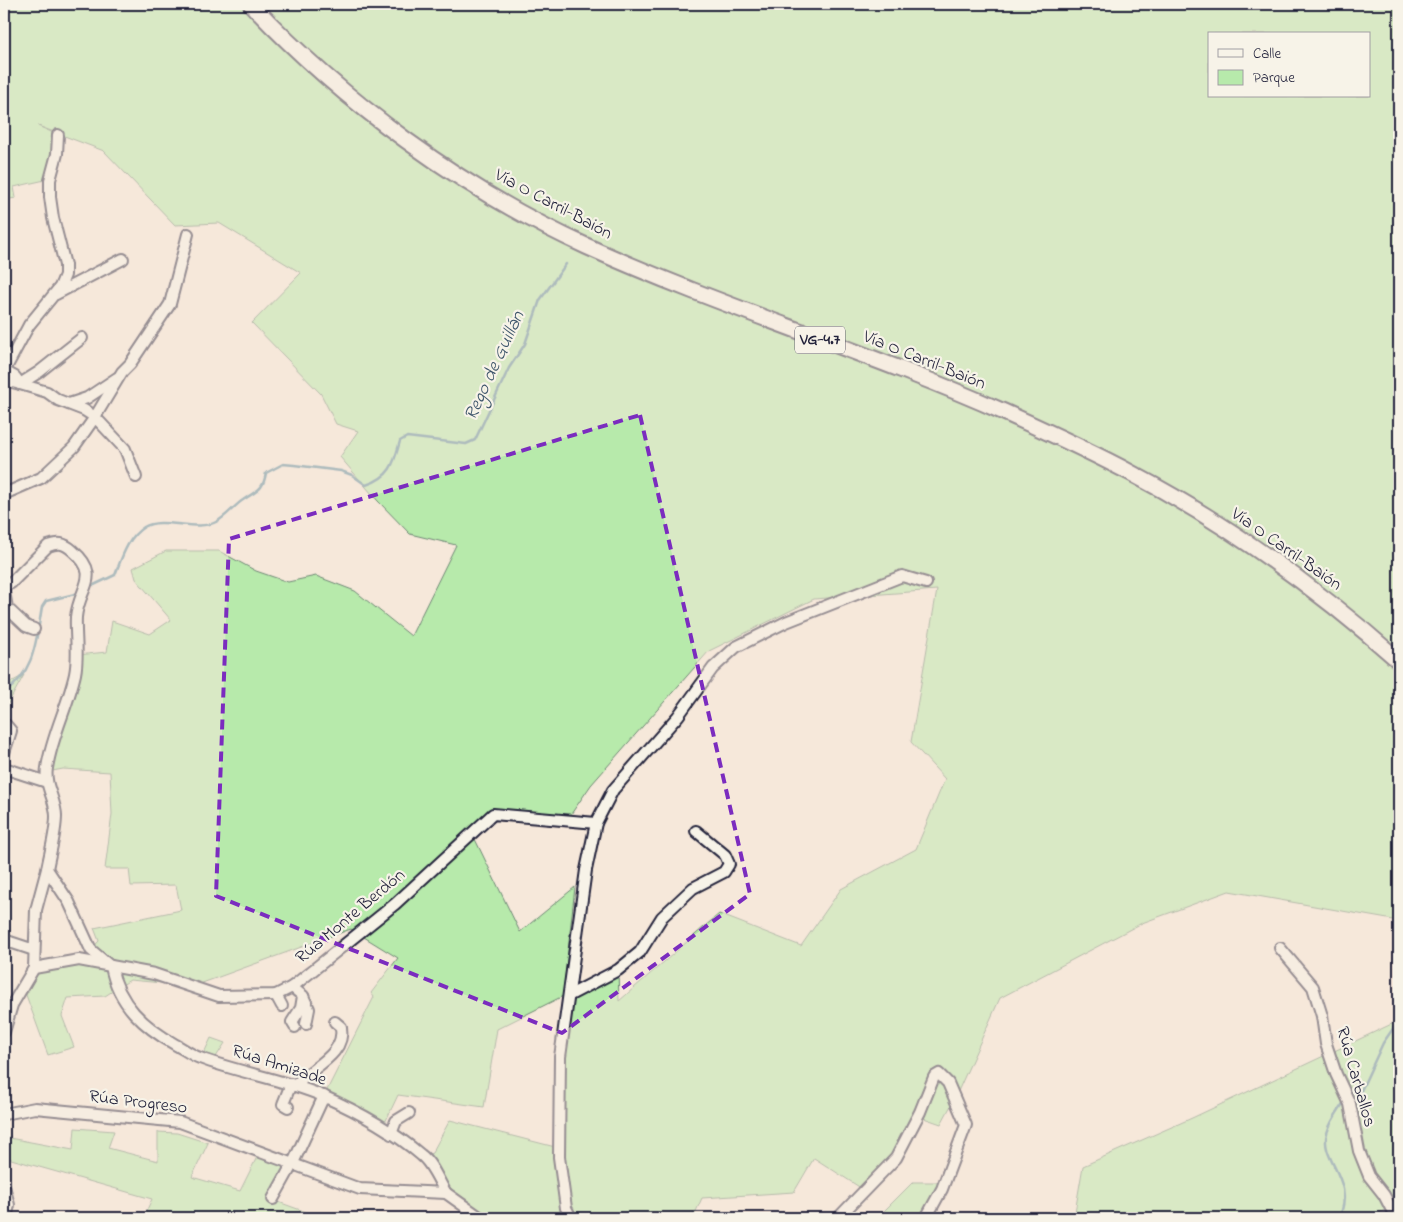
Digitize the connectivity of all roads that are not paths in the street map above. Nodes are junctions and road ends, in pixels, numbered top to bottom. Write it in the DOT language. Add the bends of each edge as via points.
graph roads {
  1 [pos="251,4"];
  2 [pos="58,135"];
  3 [pos="188,234"];
  4 [pos="123,259"];
  5 [pos="55,294"];
  6 [pos="82,338"];
  7 [pos="5,372"];
  8 [pos="119,377"];
  9 [pos="20,384"];
  10 [pos="68,404"];
  11 [pos="95,417"];
  12 [pos="136,477"];
  13 [pos="4,494"];
  14 [pos="926,583"];
  15 [pos="4,586"];
  16 [pos="4,591"];
  17 [pos="34,629"];
  18 [pos="1399,661"];
  19 [pos="6,724"];
  20 [pos="4,753"];
  21 [pos="4,768"];
  22 [pos="47,782"];
  23 [pos="596,823"];
  24 [pos="696,831"];
  25 [pos="47,869"];
  26 [pos="4,940"];
  27 [pos="1280,948"];
  28 [pos="34,950"];
  29 [pos="111,966"];
  30 [pos="34,968"];
  31 [pos="292,987"];
  32 [pos="276,995"];
  33 [pos="570,995"];
  34 [pos="303,996"];
  35 [pos="282,1006"];
  36 [pos="335,1022"];
  37 [pos="306,1024"];
  38 [pos="295,1027"];
  39 [pos="4,1032"];
  40 [pos="293,1085"];
  41 [pos="324,1096"];
  42 [pos="288,1106"];
  43 [pos="409,1113"];
  44 [pos="4,1114"];
  45 [pos="391,1134"];
  46 [pos="293,1163"];
  47 [pos="4,1186"];
  48 [pos="446,1193"];
  49 [pos="272,1200"];
  50 [pos="6,1218"];
  51 [pos="481,1218"];
  52 [pos="571,1218"];
  53 [pos="838,1218"];
  54 [pos="926,1218"];
  55 [pos="1396,1218"];
  1 -- 18 [label="highway, Vía O Carril-Baión / VG-4.7" via="344,93 435,160 505,204 584,245 675,284 1001,411 1132,473 1270,559 1368,633"];
  2 -- 5 [label="street" via="50,197 66,265 65,275"];
  3 -- 8 [label="street" via="170,304"];
  4 -- 5 [label="street"];
  5 -- 7 [label="street" via="29,326"];
  6 -- 9 [label="street"];
  7 -- 9 [label="street"];
  8 -- 10 [label="street" via="87,398"];
  8 -- 11 [label="street"];
  9 -- 10 [label="street"];
  10 -- 11 [label="street"];
  11 -- 12 [label="street" via="124,449"];
  11 -- 13 [label="street" via="74,447 42,478"];
  14 -- 23 [label="street" via="902,576 786,622 736,647 713,668 678,716 613,790"];
  15 -- 22 [label="street" via="54,543 65,544 86,565 88,583 76,618 76,672 53,741"];
  16 -- 17 [label="street" via="7,608 26,626"];
  19 -- 20 [label="street" via="10,731"];
  21 -- 22 [label="street"];
  22 -- 25 [label="street" via="56,816"];
  23 -- 31 [label="street, Rúa Monte Berdón" via="493,814 395,904"];
  23 -- 33 [label="street" via="586,870"];
  24 -- 33 [label="street" via="726,855 729,864 724,872 693,888 662,918 640,952 618,970"];
  25 -- 28 [label="street" via="36,910"];
  25 -- 29 [label="street" via="69,902 91,950"];
  26 -- 28 [label="street"];
  27 -- 55 [label="street, Rúa Carballos" via="1313,987 1328,1051 1350,1104 1359,1151 1369,1176"];
  28 -- 30 [label="street"];
  29 -- 30 [label="street, Rúa Monte Berdón" via="78,960"];
  29 -- 32 [label="street, Rúa Monte Berdón" via="154,974 219,996"];
  29 -- 40 [label="street, Rúa Amizade" via="121,997 157,1034 198,1058"];
  30 -- 39 [label="street" via="12,1005"];
  31 -- 32 [label="street, Rúa Monte Berdón"];
  31 -- 34 [label="street"];
  32 -- 35 [label="street"];
  33 -- 52 [label="street" via="560,1057 559,1157 566,1208"];
  34 -- 37 [label="street" via="309,1008"];
  34 -- 38 [label="street" via="301,1008 292,1022"];
  36 -- 40 [label="street" via="342,1030 341,1037 325,1062"];
  40 -- 41 [label="street, Rúa Amizade"];
  40 -- 42 [label="street" via="283,1104"];
  41 -- 45 [label="street, Rúa Amizade"];
  41 -- 46 [label="street"];
  43 -- 45 [label="street" via="396,1121"];
  44 -- 46 [label="street, Rúa Progreso" via="35,1108 180,1122"];
  45 -- 48 [label="street, Rúa Amizade" via="423,1156"];
  46 -- 48 [label="street, Rúa Progreso" via="360,1189"];
  46 -- 49 [label="street"];
  47 -- 50 [label="street" via="9,1205"];
  48 -- 51 [label="street"];
  53 -- 54 [label="street" via="896,1158 934,1077 939,1074 948,1083 966,1124 942,1189"];
}
